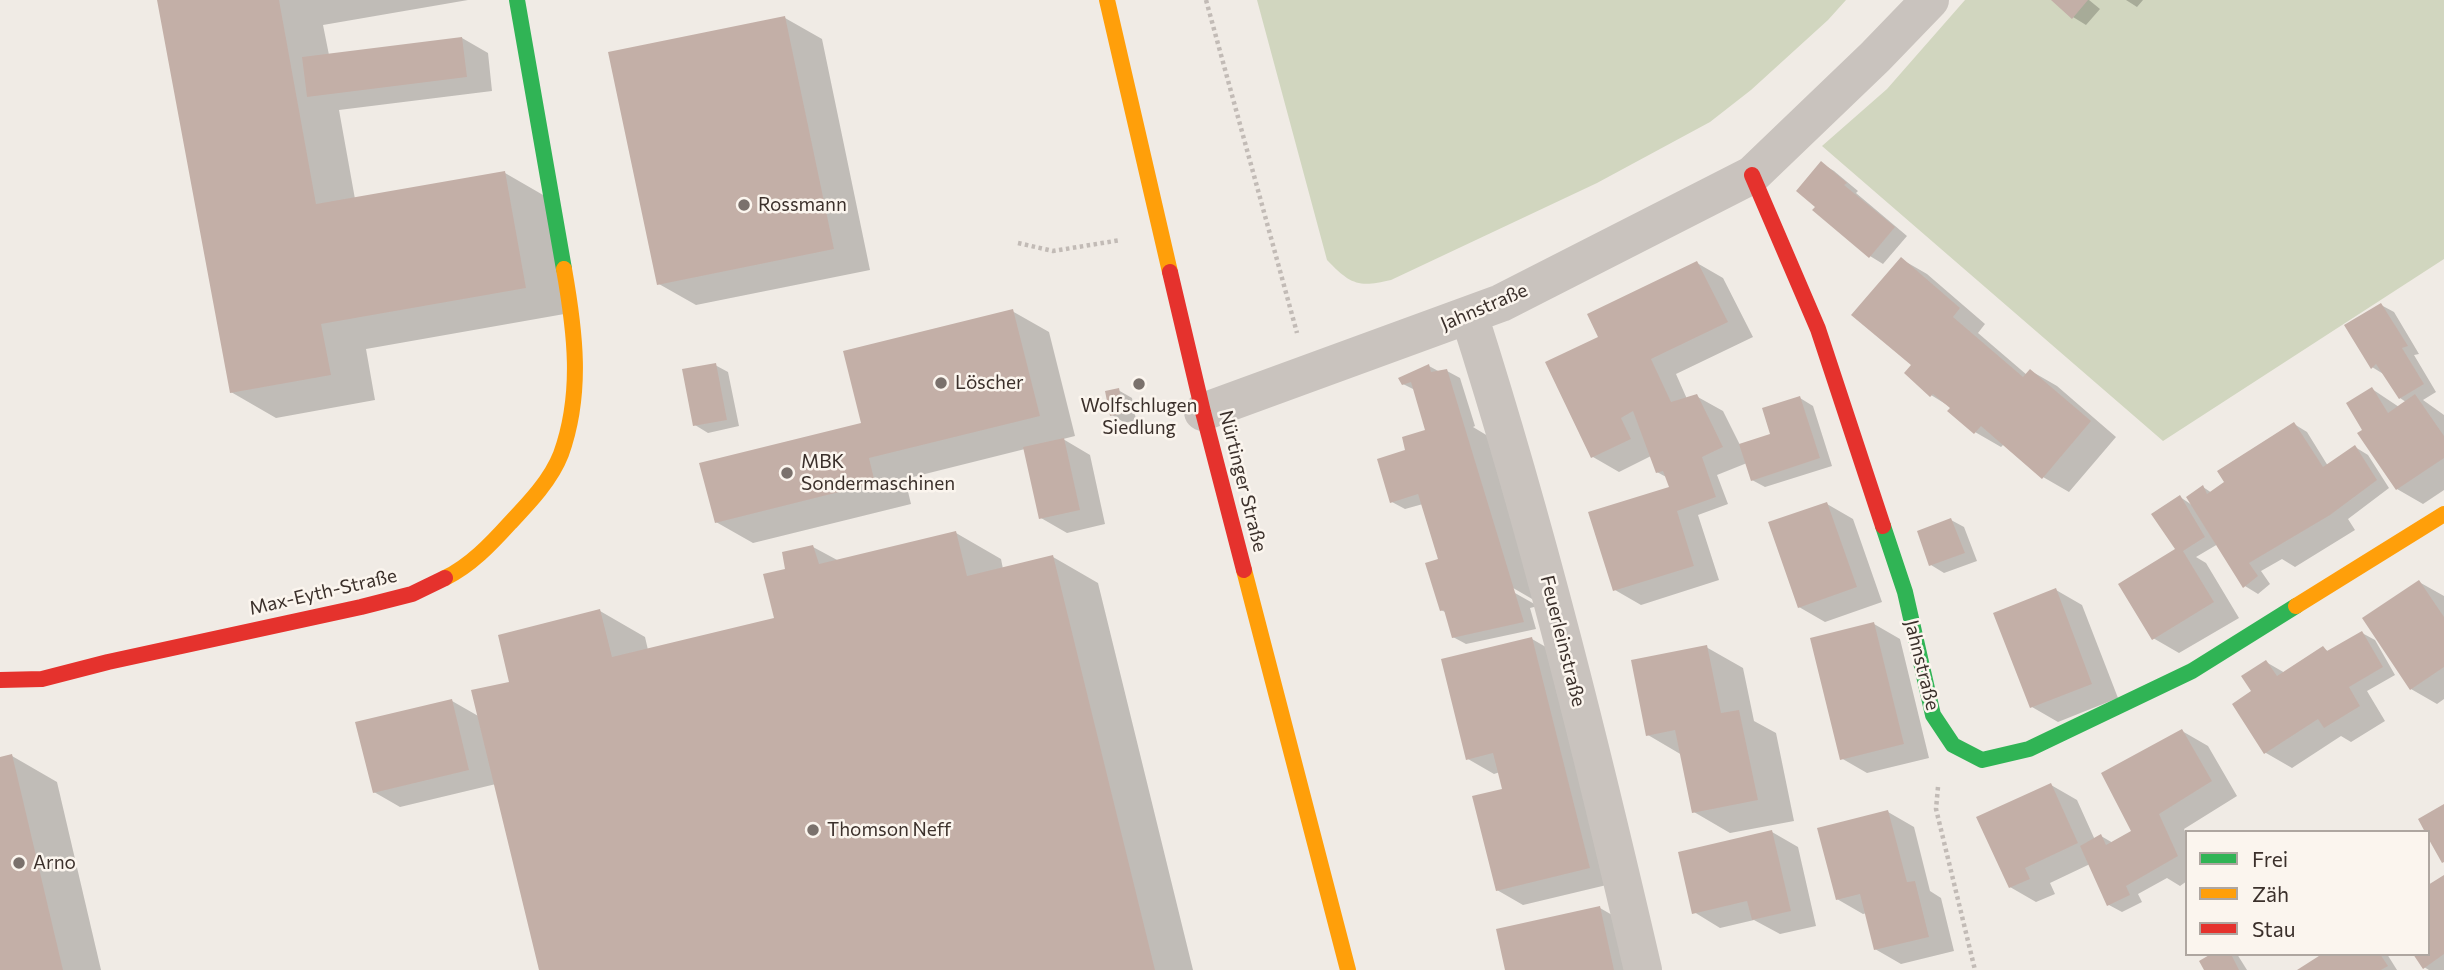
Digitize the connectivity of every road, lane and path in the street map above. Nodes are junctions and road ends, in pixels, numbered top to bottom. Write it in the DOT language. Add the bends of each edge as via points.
graph roads {
  1 [pos="517,0"];
  2 [pos="1107,0"];
  3 [pos="1206,0"];
  4 [pos="1930,0"];
  5 [pos="1752,175"];
  6 [pos="1105,242"];
  7 [pos="1018,243"];
  8 [pos="1469,315"];
  9 [pos="1309,374"];
  10 [pos="1203,412"];
  11 [pos="2444,514"];
  12 [pos="0,680"];
  13 [pos="1953,745"];
  14 [pos="1348,970"];
  15 [pos="1643,970"];
  16 [pos="1975,970"];
  1 -- 12 [label="street, Max-Eyth-Straße" via="576,351 574,403 560,456 536,495 493,542 457,572 412,594 42,679"];
  2 -- 10 [label="street, Nürtinger Straße"];
  3 -- 9 [label="path"];
  4 -- 5 [label="street, Jahnstraße"];
  5 -- 8 [label="street, Jahnstraße"];
  5 -- 13 [label="street, Jahnstraße" via="1818,329 1905,592 1933,715"];
  6 -- 7 [label="path" via="1053,251"];
  8 -- 9 [label="street, Jahnstraße"];
  8 -- 15 [label="street, Feuerleinstraße" via="1544,566"];
  9 -- 10 [label="street, Jahnstraße"];
  10 -- 14 [label="street, Nürtinger Straße"];
  11 -- 13 [label="street" via="2192,671 2069,731 2029,749 1982,760"];
  13 -- 16 [label="path" via="1939,772 1936,809"];
}
